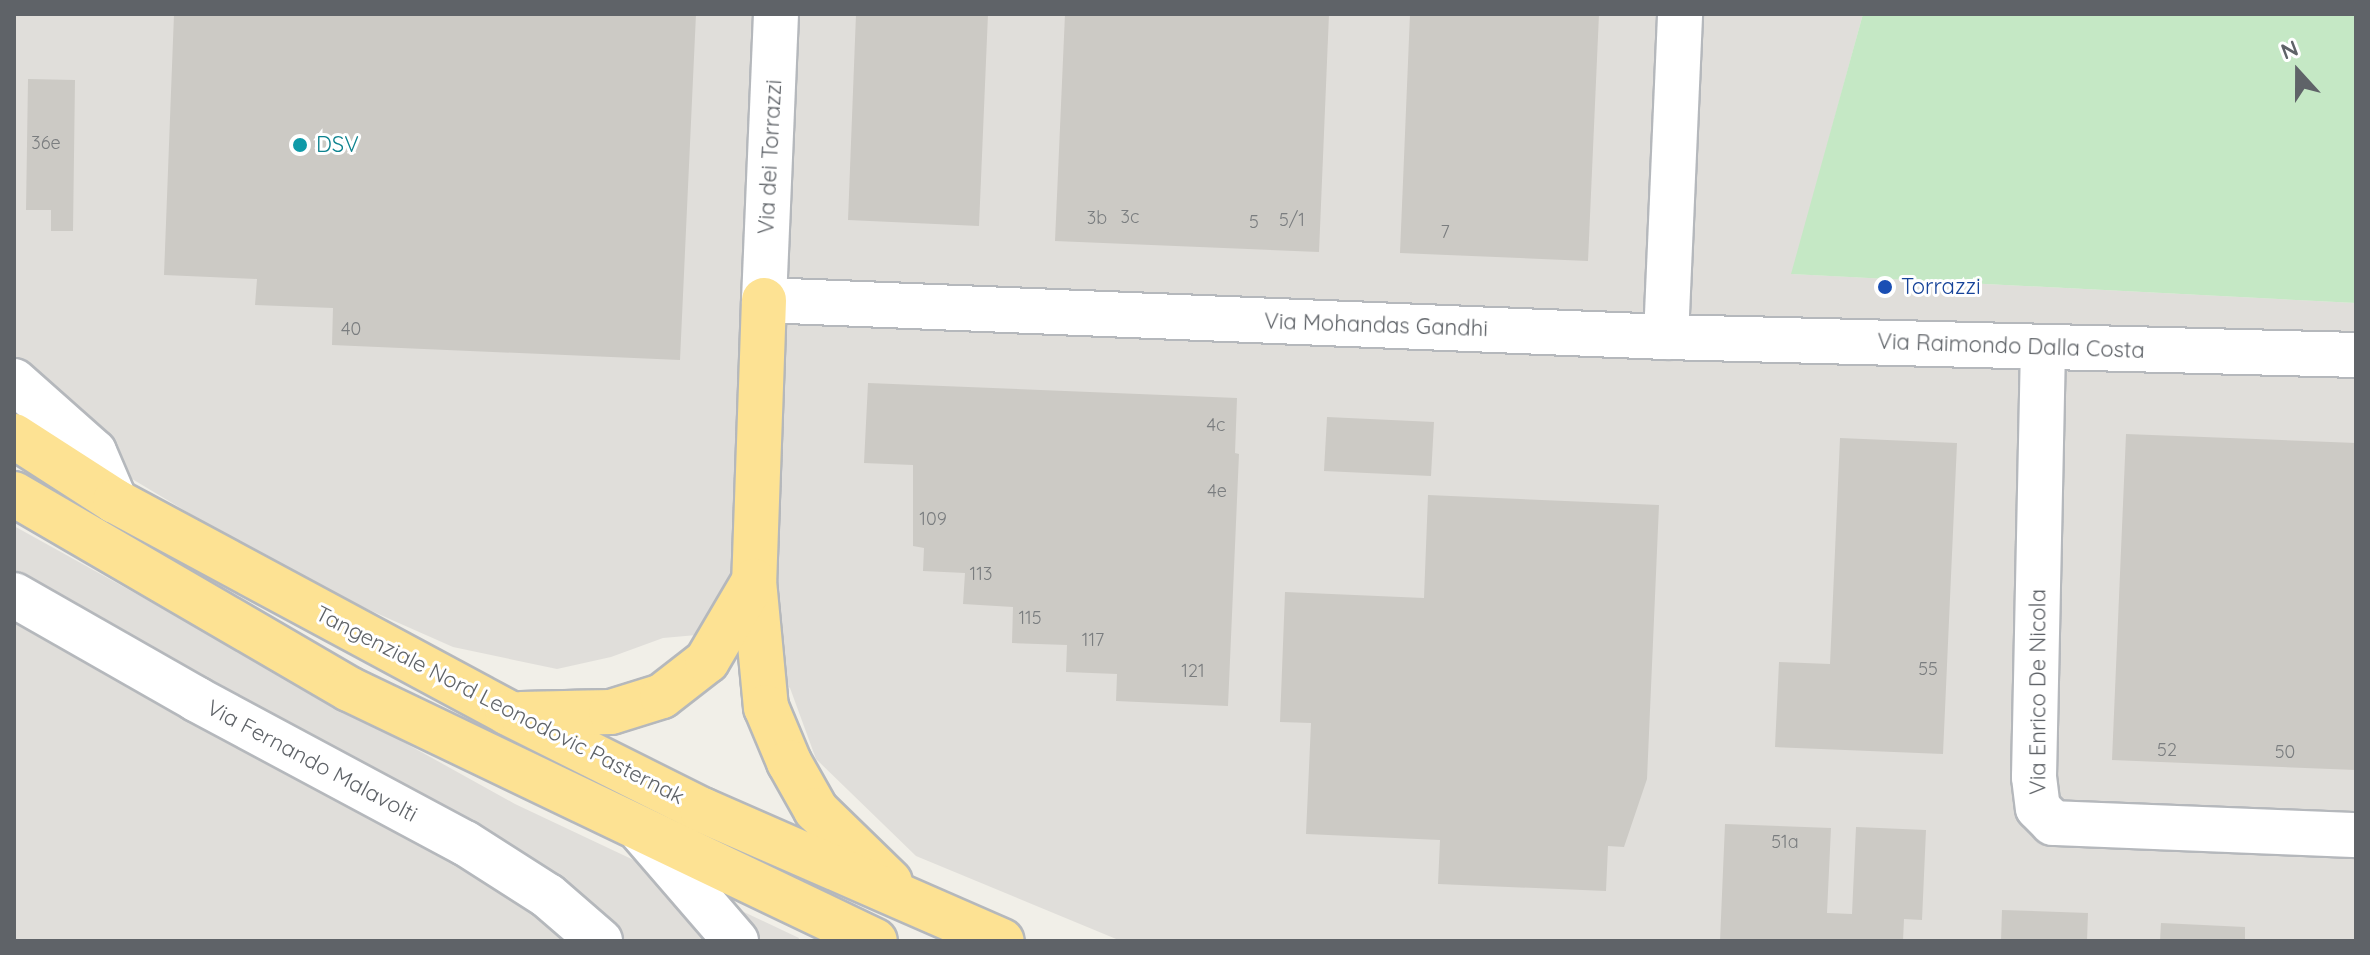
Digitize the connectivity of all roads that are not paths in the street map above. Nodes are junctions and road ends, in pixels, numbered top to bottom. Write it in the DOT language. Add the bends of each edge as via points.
graph roads {
  1 [pos="776,14"];
  2 [pos="1680,14"];
  3 [pos="764,300"];
  4 [pos="1666,337"];
  5 [pos="2043,347"];
  6 [pos="2356,355"];
  7 [pos="14,381"];
  8 [pos="14,436"];
  9 [pos="14,494"];
  10 [pos="115,501"];
  11 [pos="754,581"];
  12 [pos="14,595"];
  13 [pos="508,713"];
  14 [pos="642,832"];
  15 [pos="2356,835"];
  16 [pos="907,899"];
  17 [pos="600,941"];
  18 [pos="736,941"];
  19 [pos="875,941"];
  20 [pos="1002,941"];
  1 -- 3 [label="street, Via dei Torrazzi"];
  2 -- 4 [label="street"];
  3 -- 4 [label="street, Via Mohandas Gandhi"];
  3 -- 11 [label="highway"];
  4 -- 5 [label="street, Via Raimondo Dalla Costa"];
  5 -- 6 [label="street, Via Raimondo Dalla Costa"];
  5 -- 15 [label="street, Via Enrico De Nicola" via="2034,777 2038,808 2053,823"];
  7 -- 10 [label="street" via="94,452"];
  8 -- 10 [label="highway, Tangenziale Nord Leonodovic Pasternak"];
  9 -- 14 [label="highway" via="349,689"];
  10 -- 13 [label="highway, Tangenziale Nord Leonodovic Pasternak"];
  11 -- 13 [label="highway" via="707,661 662,696 611,712"];
  11 -- 16 [label="highway" via="766,707 789,762 816,810"];
  12 -- 17 [label="street, Via Fernando Malavolti" via="465,843 548,896"];
  13 -- 16 [label="highway, Tangenziale Nord Leonodovic Pasternak" via="702,810"];
  14 -- 18 [label="street"];
  14 -- 19 [label="highway"];
  16 -- 20 [label="highway, Tangenziale Nord Leonodovic Pasternak"];
}
